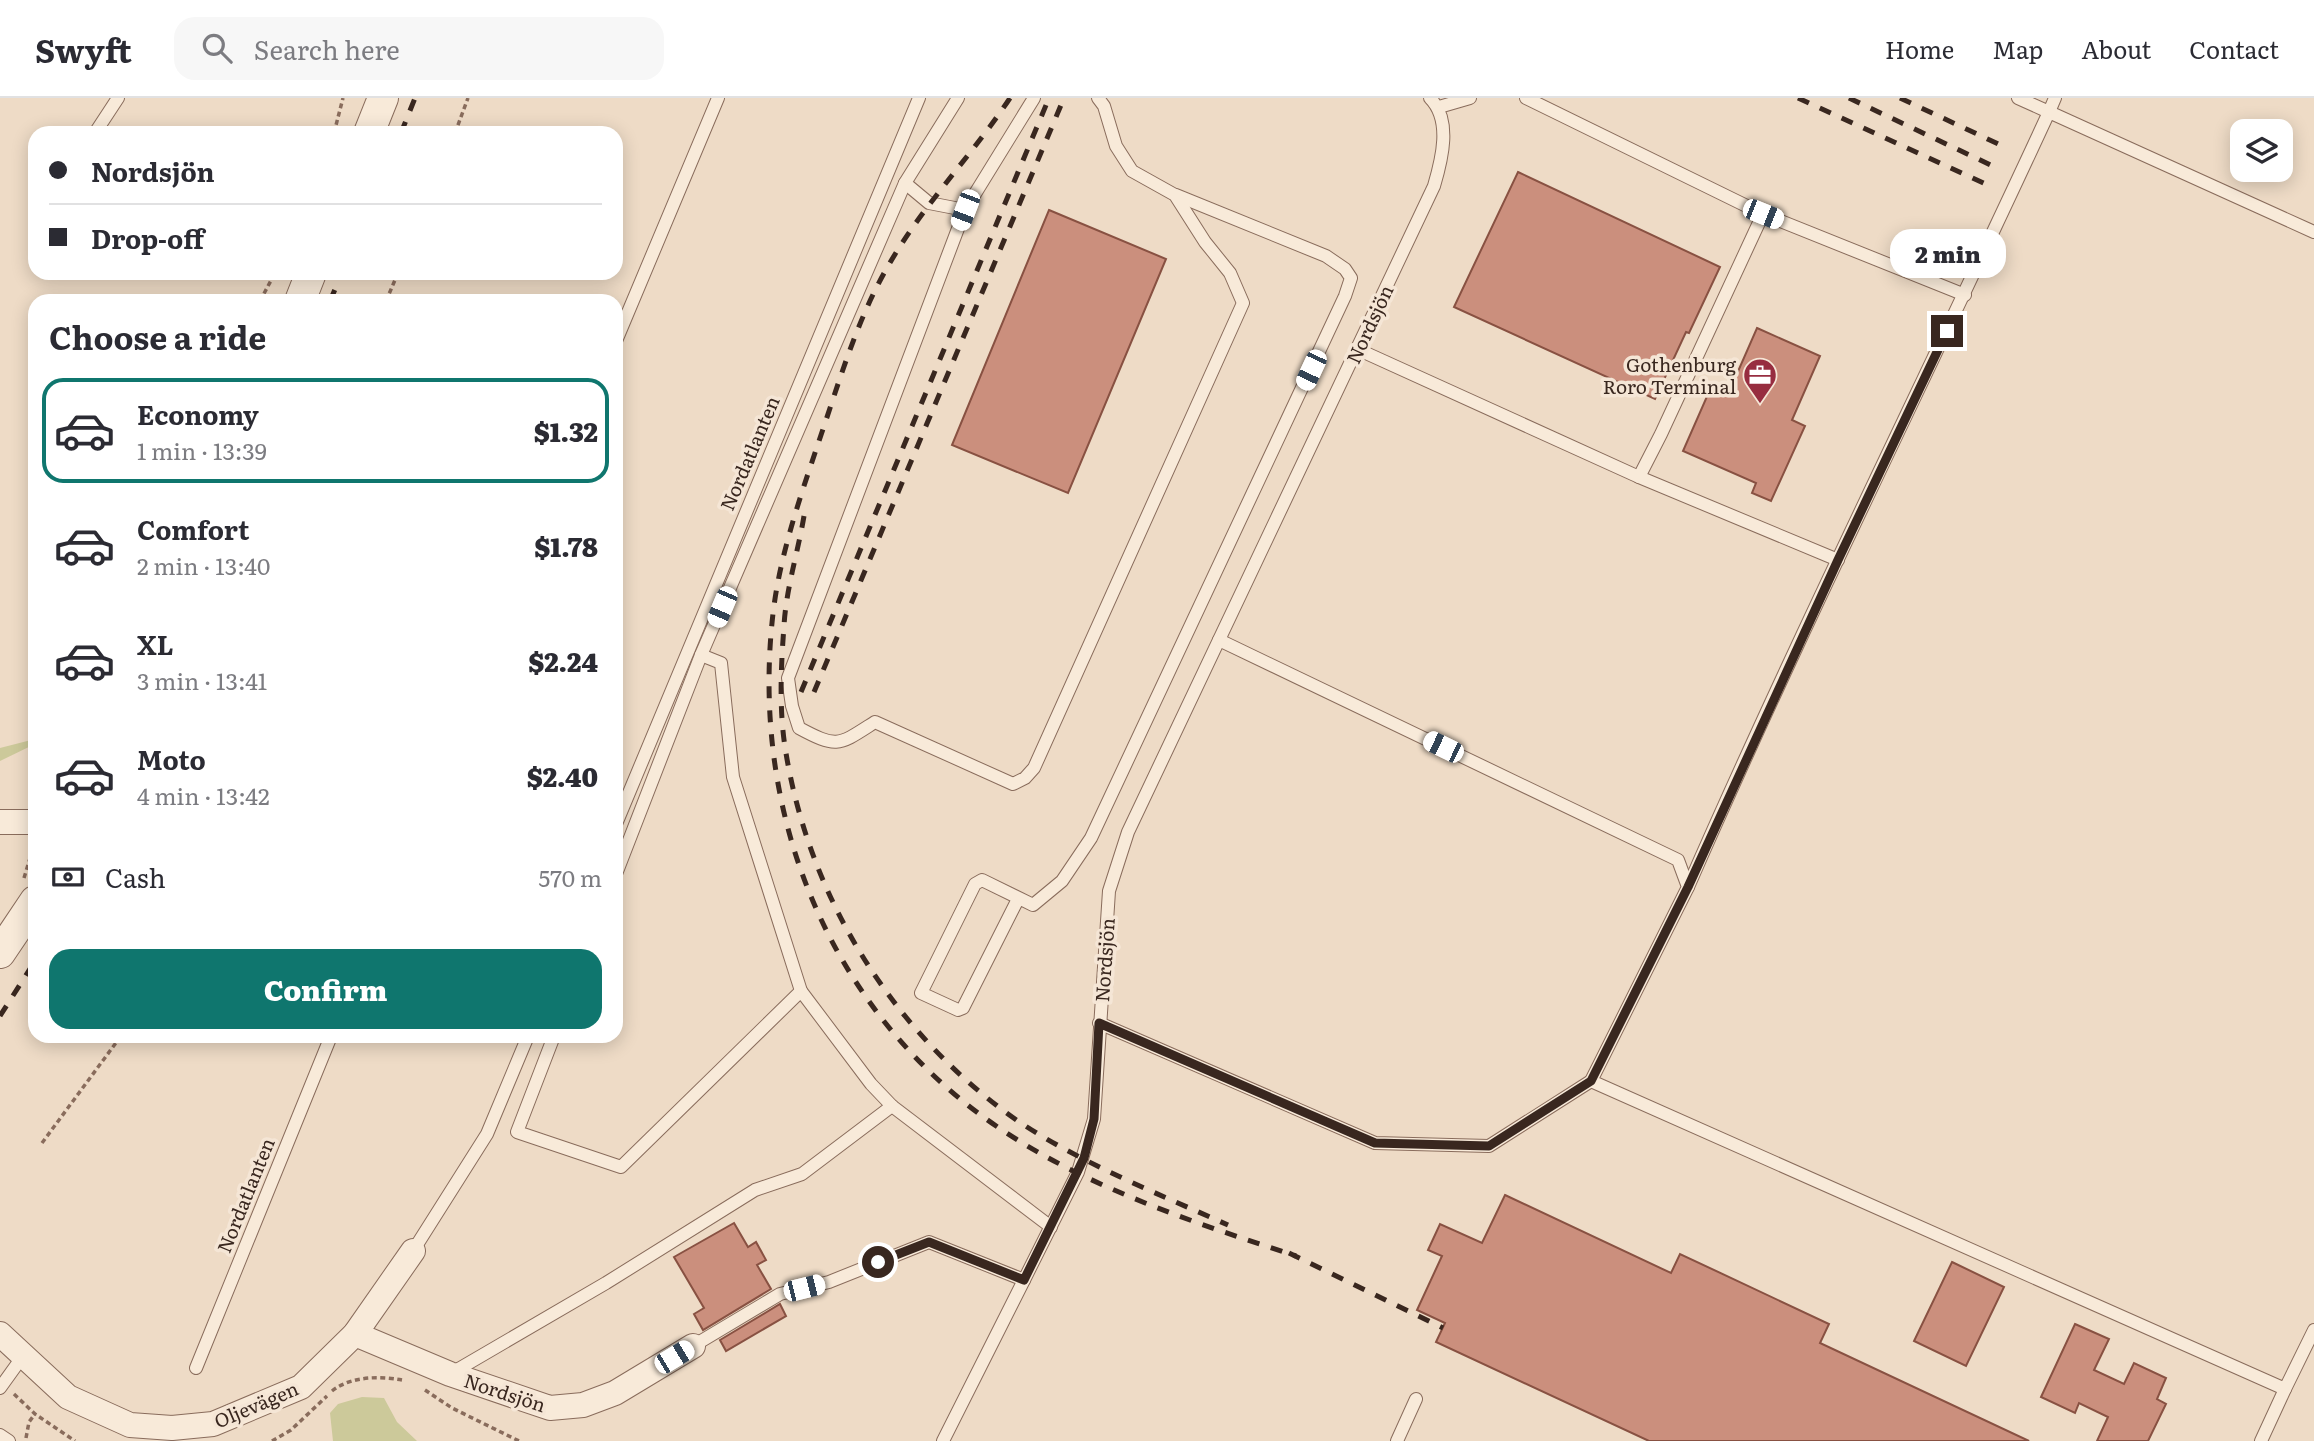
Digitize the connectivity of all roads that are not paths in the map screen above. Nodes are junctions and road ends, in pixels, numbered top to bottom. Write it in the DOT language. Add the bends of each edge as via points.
graph roads {
  1 [pos="118,98"];
  2 [pos="383,98"];
  3 [pos="718,98"];
  4 [pos="919,98"];
  5 [pos="958,98"];
  6 [pos="1034,98"];
  7 [pos="1097,98"];
  8 [pos="1470,98"];
  9 [pos="1526,98"];
  10 [pos="2018,98"];
  11 [pos="2055,98"];
  12 [pos="1435,102"];
  13 [pos="2049,112"];
  14 [pos="100,126"];
  15 [pos="372,126"];
  16 [pos="905,183"];
  17 [pos="1175,195"];
  18 [pos="965,210"];
  19 [pos="1763,214"];
  20 [pos="2314,232"];
  21 [pos="1965,295"];
  22 [pos="623,324"];
  23 [pos="1357,349"];
  24 [pos="1639,477"];
  25 [pos="1838,560"];
  26 [pos="1219,640"];
  27 [pos="701,655"];
  28 [pos="623,807"];
  29 [pos="0,822"];
  30 [pos="28,822"];
  31 [pos="1703,853"];
  32 [pos="623,856"];
  33 [pos="1678,860"];
  34 [pos="1688,887"];
  35 [pos="1018,899"];
  36 [pos="28,911"];
  37 [pos="0,953"];
  38 [pos="801,991"];
  39 [pos="1099,1023"];
  40 [pos="328,1043"];
  41 [pos="525,1043"];
  42 [pos="551,1043"];
  43 [pos="1591,1081"];
  44 [pos="892,1107"];
  45 [pos="1051,1227"];
  46 [pos="413,1251"];
  47 [pos="1024,1280"];
  48 [pos="2314,1330"];
  49 [pos="0,1334"];
  50 [pos="355,1334"];
  51 [pos="694,1346"];
  52 [pos="23,1356"];
  53 [pos="196,1368"];
  54 [pos="450,1374"];
  55 [pos="1,1386"];
  56 [pos="2285,1389"];
  57 [pos="1416,1399"];
  58 [pos="0,1435"];
  59 [pos="9,1441"];
  60 [pos="943,1441"];
  61 [pos="1396,1441"];
  62 [pos="2261,1441"];
  1 -- 14 [label="lane"];
  2 -- 15 [label="street"];
  3 -- 22 [label="lane"];
  4 -- 28 [label="lane, Nordatlanten"];
  5 -- 16 [label="lane"];
  6 -- 18 [label="lane"];
  7 -- 17 [label="lane" via="1104,106 1116,146 1132,171"];
  8 -- 12 [label="lane"];
  9 -- 19 [label="lane"];
  10 -- 13 [label="lane"];
  11 -- 13 [label="lane"];
  12 -- 23 [label="lane, Nordsjön" via="1444,150 1434,186"];
  13 -- 20 [label="lane"];
  13 -- 21 [label="lane"];
  16 -- 18 [label="lane" via="929,203"];
  16 -- 27 [label="lane"];
  17 -- 18 [label="lane" via="1230,273 1243,303 1034,768 1013,784 875,722 844,742 826,742 799,728 788,678"];
  17 -- 35 [label="lane" via="1326,256 1350,278 1091,838 1062,881 1032,905"];
  19 -- 21 [label="lane"];
  19 -- 24 [label="lane"];
  21 -- 25 [label="lane"];
  23 -- 24 [label="lane"];
  23 -- 26 [label="lane, Nordsjön"];
  24 -- 25 [label="lane"];
  25 -- 31 [label="lane"];
  26 -- 33 [label="lane"];
  26 -- 39 [label="lane, Nordsjön" via="1128,832 1109,891"];
  27 -- 32 [label="lane"];
  27 -- 38 [label="lane" via="721,663 733,777"];
  29 -- 30 [label="street"];
  31 -- 33 [label="lane"];
  31 -- 34 [label="lane"];
  33 -- 34 [label="lane"];
  34 -- 43 [label="lane"];
  35 -- 35 [label="lane" via="963,1008 950,1008 921,993 975,884 982,880"];
  36 -- 37 [label="street"];
  38 -- 42 [label="lane" via="621,1167 517,1132"];
  38 -- 44 [label="lane"];
  39 -- 43 [label="lane" via="1375,1143 1489,1146"];
  39 -- 45 [label="lane, Nordsjön" via="1094,1119 1078,1172"];
  40 -- 53 [label="lane, Nordatlanten"];
  41 -- 46 [label="lane" via="487,1134"];
  43 -- 56 [label="lane"];
  44 -- 45 [label="lane"];
  44 -- 54 [label="lane" via="802,1174 755,1190"];
  45 -- 47 [label="lane, Nordsjön"];
  46 -- 50 [label="street, Oljevägen"];
  47 -- 51 [label="lane, Nordsjön" via="929,1242 829,1282 780,1294"];
  47 -- 60 [label="lane"];
  48 -- 56 [label="lane"];
  49 -- 52 [label="street, Oljevägen"];
  50 -- 52 [label="street, Oljevägen" via="301,1387 213,1424 172,1428 130,1425 68,1397"];
  50 -- 54 [label="street, Nordsjön"];
  51 -- 54 [label="street, Nordsjön" via="615,1393 583,1405 550,1408"];
  52 -- 55 [label="lane"];
  56 -- 62 [label="lane"];
  57 -- 61 [label="lane"];
  58 -- 59 [label="lane"];
}
